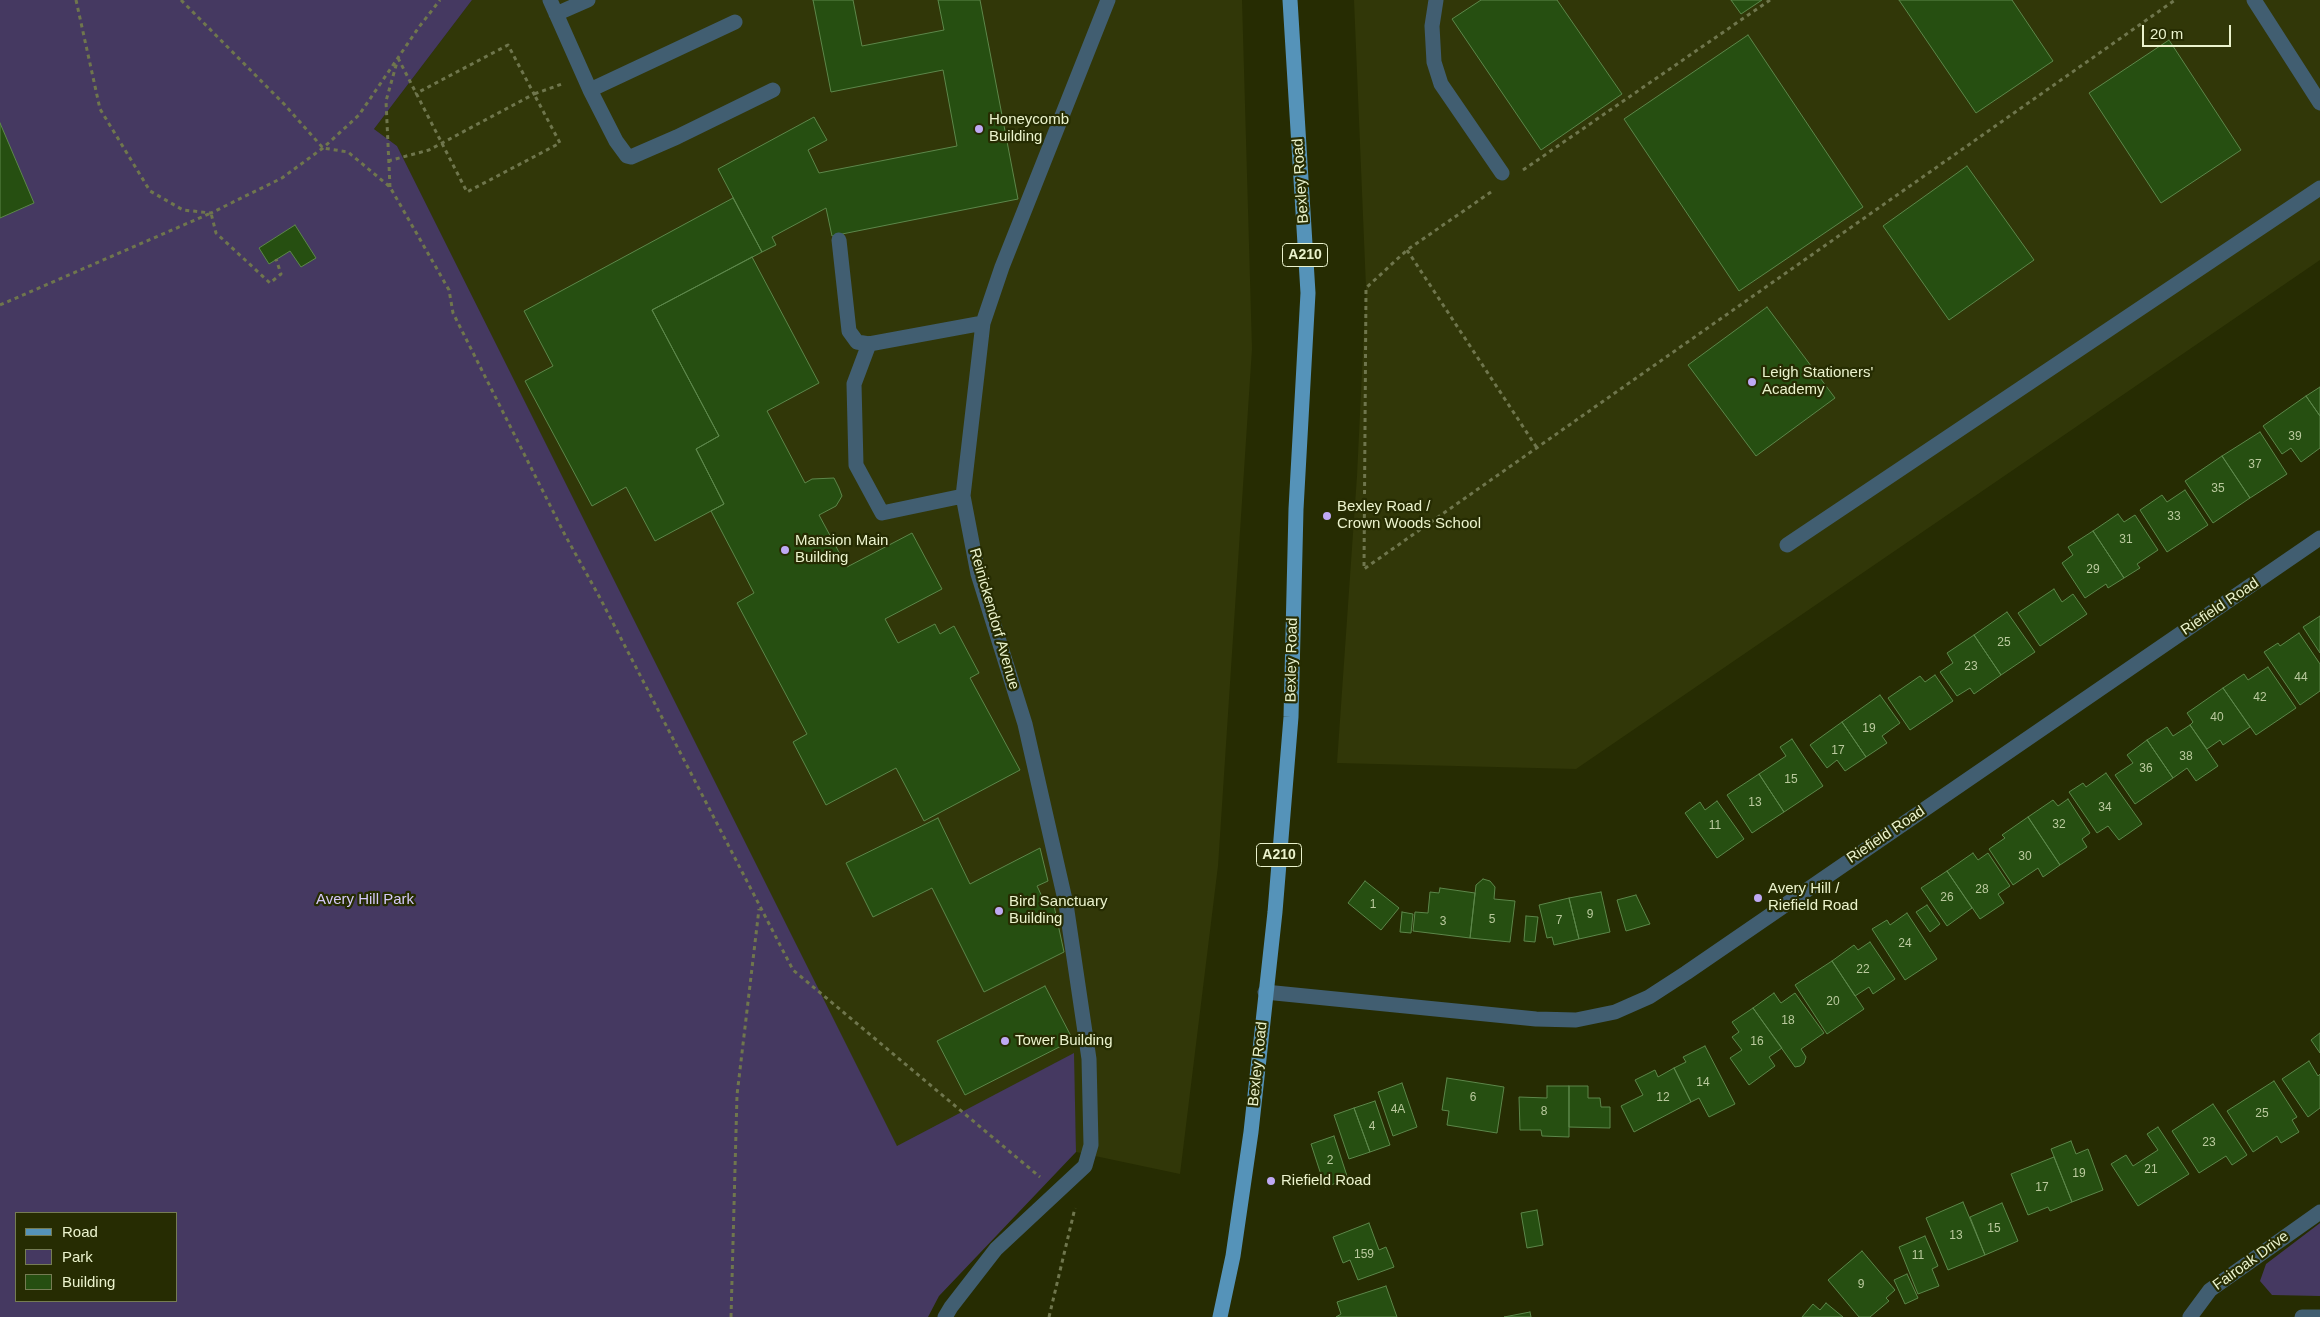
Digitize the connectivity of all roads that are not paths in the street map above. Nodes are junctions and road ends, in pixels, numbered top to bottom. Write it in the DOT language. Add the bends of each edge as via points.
graph roads {
  1 [pos="588,0"];
  2 [pos="1108,0"];
  3 [pos="1290,0"];
  4 [pos="1436,0"];
  5 [pos="2254,0"];
  6 [pos="553,7"];
  7 [pos="735,22"];
  8 [pos="590,90"];
  9 [pos="772,90"];
  10 [pos="2320,103"];
  11 [pos="1502,173"];
  12 [pos="2320,188"];
  13 [pos="839,240"];
  14 [pos="983,323"];
  15 [pos="870,344"];
  16 [pos="962,496"];
  17 [pos="2320,538"];
  18 [pos="1787,545"];
  19 [pos="1265,992"];
  20 [pos="2320,1212"];
  21 [pos="945,1317"];
  22 [pos="1220,1317"];
  23 [pos="2190,1317"];
  24 [pos="2302,1317"];
  25 [pos="2320,1317"];
  1 -- 6 [label="street"];
  2 -- 14 [label="street, Reinickendorf Avenue" via="1002,266"];
  3 -- 19 [label="main road, Bexley Road / A210" via="1308,293 1296,510 1291,718"];
  4 -- 11 [label="street" via="1432,26 1434,62 1441,84"];
  5 -- 10 [label="street"];
  6 -- 8 [label="street"];
  7 -- 8 [label="street"];
  8 -- 9 [label="street" via="623,153 631,157"];
  12 -- 18 [label="street"];
  13 -- 15 [label="street" via="849,332 857,342"];
  14 -- 15 [label="street"];
  14 -- 16 [label="street, Reinickendorf Avenue"];
  15 -- 16 [label="street" via="854,384 856,465 882,513"];
  16 -- 21 [label="street, Reinickendorf Avenue" via="978,574 1025,724 1066,904 1089,1059 1091,1145 1085,1166 996,1249"];
  17 -- 19 [label="street, Riefield Road" via="1682,975 1648,997 1615,1012 1576,1020 1536,1019"];
  19 -- 22 [label="main road, Bexley Road / A210" via="1251,1132 1233,1256"];
  20 -- 23 [label="street, Fairoak Drive" via="2210,1290"];
  24 -- 25 [label="street"];
}
